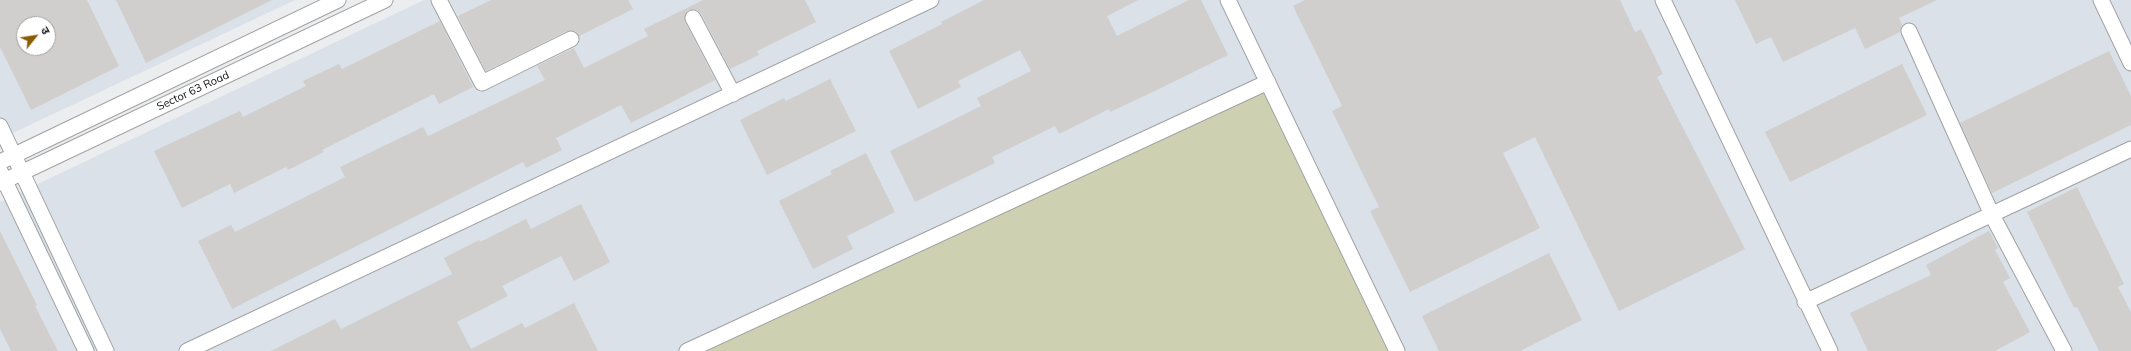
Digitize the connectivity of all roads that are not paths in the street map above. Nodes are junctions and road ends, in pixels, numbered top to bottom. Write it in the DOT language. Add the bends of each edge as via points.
graph roads {
  1 [pos="338,0"];
  2 [pos="385,0"];
  3 [pos="439,0"];
  4 [pos="931,0"];
  5 [pos="1228,0"];
  6 [pos="1663,0"];
  7 [pos="2101,0"];
  8 [pos="693,18"];
  9 [pos="1909,32"];
  10 [pos="571,39"];
  11 [pos="2131,63"];
  12 [pos="1268,82"];
  13 [pos="733,94"];
  14 [pos="0,126"];
  15 [pos="2131,149"];
  16 [pos="14,156"];
  17 [pos="0,162"];
  18 [pos="22,173"];
  19 [pos="2,178"];
  20 [pos="1992,215"];
  21 [pos="1806,302"];
  22 [pos="86,351"];
  23 [pos="106,351"];
  24 [pos="187,351"];
  25 [pos="687,351"];
  26 [pos="1396,351"];
  27 [pos="1830,351"];
  28 [pos="2064,351"];
  1 -- 16 [label="street, Sector 63 Road"];
  2 -- 18 [label="street, Sector 63 Road"];
  3 -- 10 [label="street" via="482,83"];
  4 -- 13 [label="street"];
  5 -- 12 [label="street"];
  6 -- 21 [label="street"];
  7 -- 11 [label="street"];
  8 -- 13 [label="street"];
  9 -- 20 [label="street"];
  12 -- 25 [label="street"];
  12 -- 26 [label="street"];
  13 -- 24 [label="street"];
  14 -- 16 [label="street"];
  15 -- 20 [label="street"];
  16 -- 17 [label="street, Sector 63 Road"];
  16 -- 18 [label="street"];
  18 -- 19 [label="street, Sector 63 Road"];
  18 -- 23 [label="street"];
  19 -- 22 [label="street"];
  20 -- 21 [label="street"];
  20 -- 28 [label="street"];
  21 -- 27 [label="street"];
}
